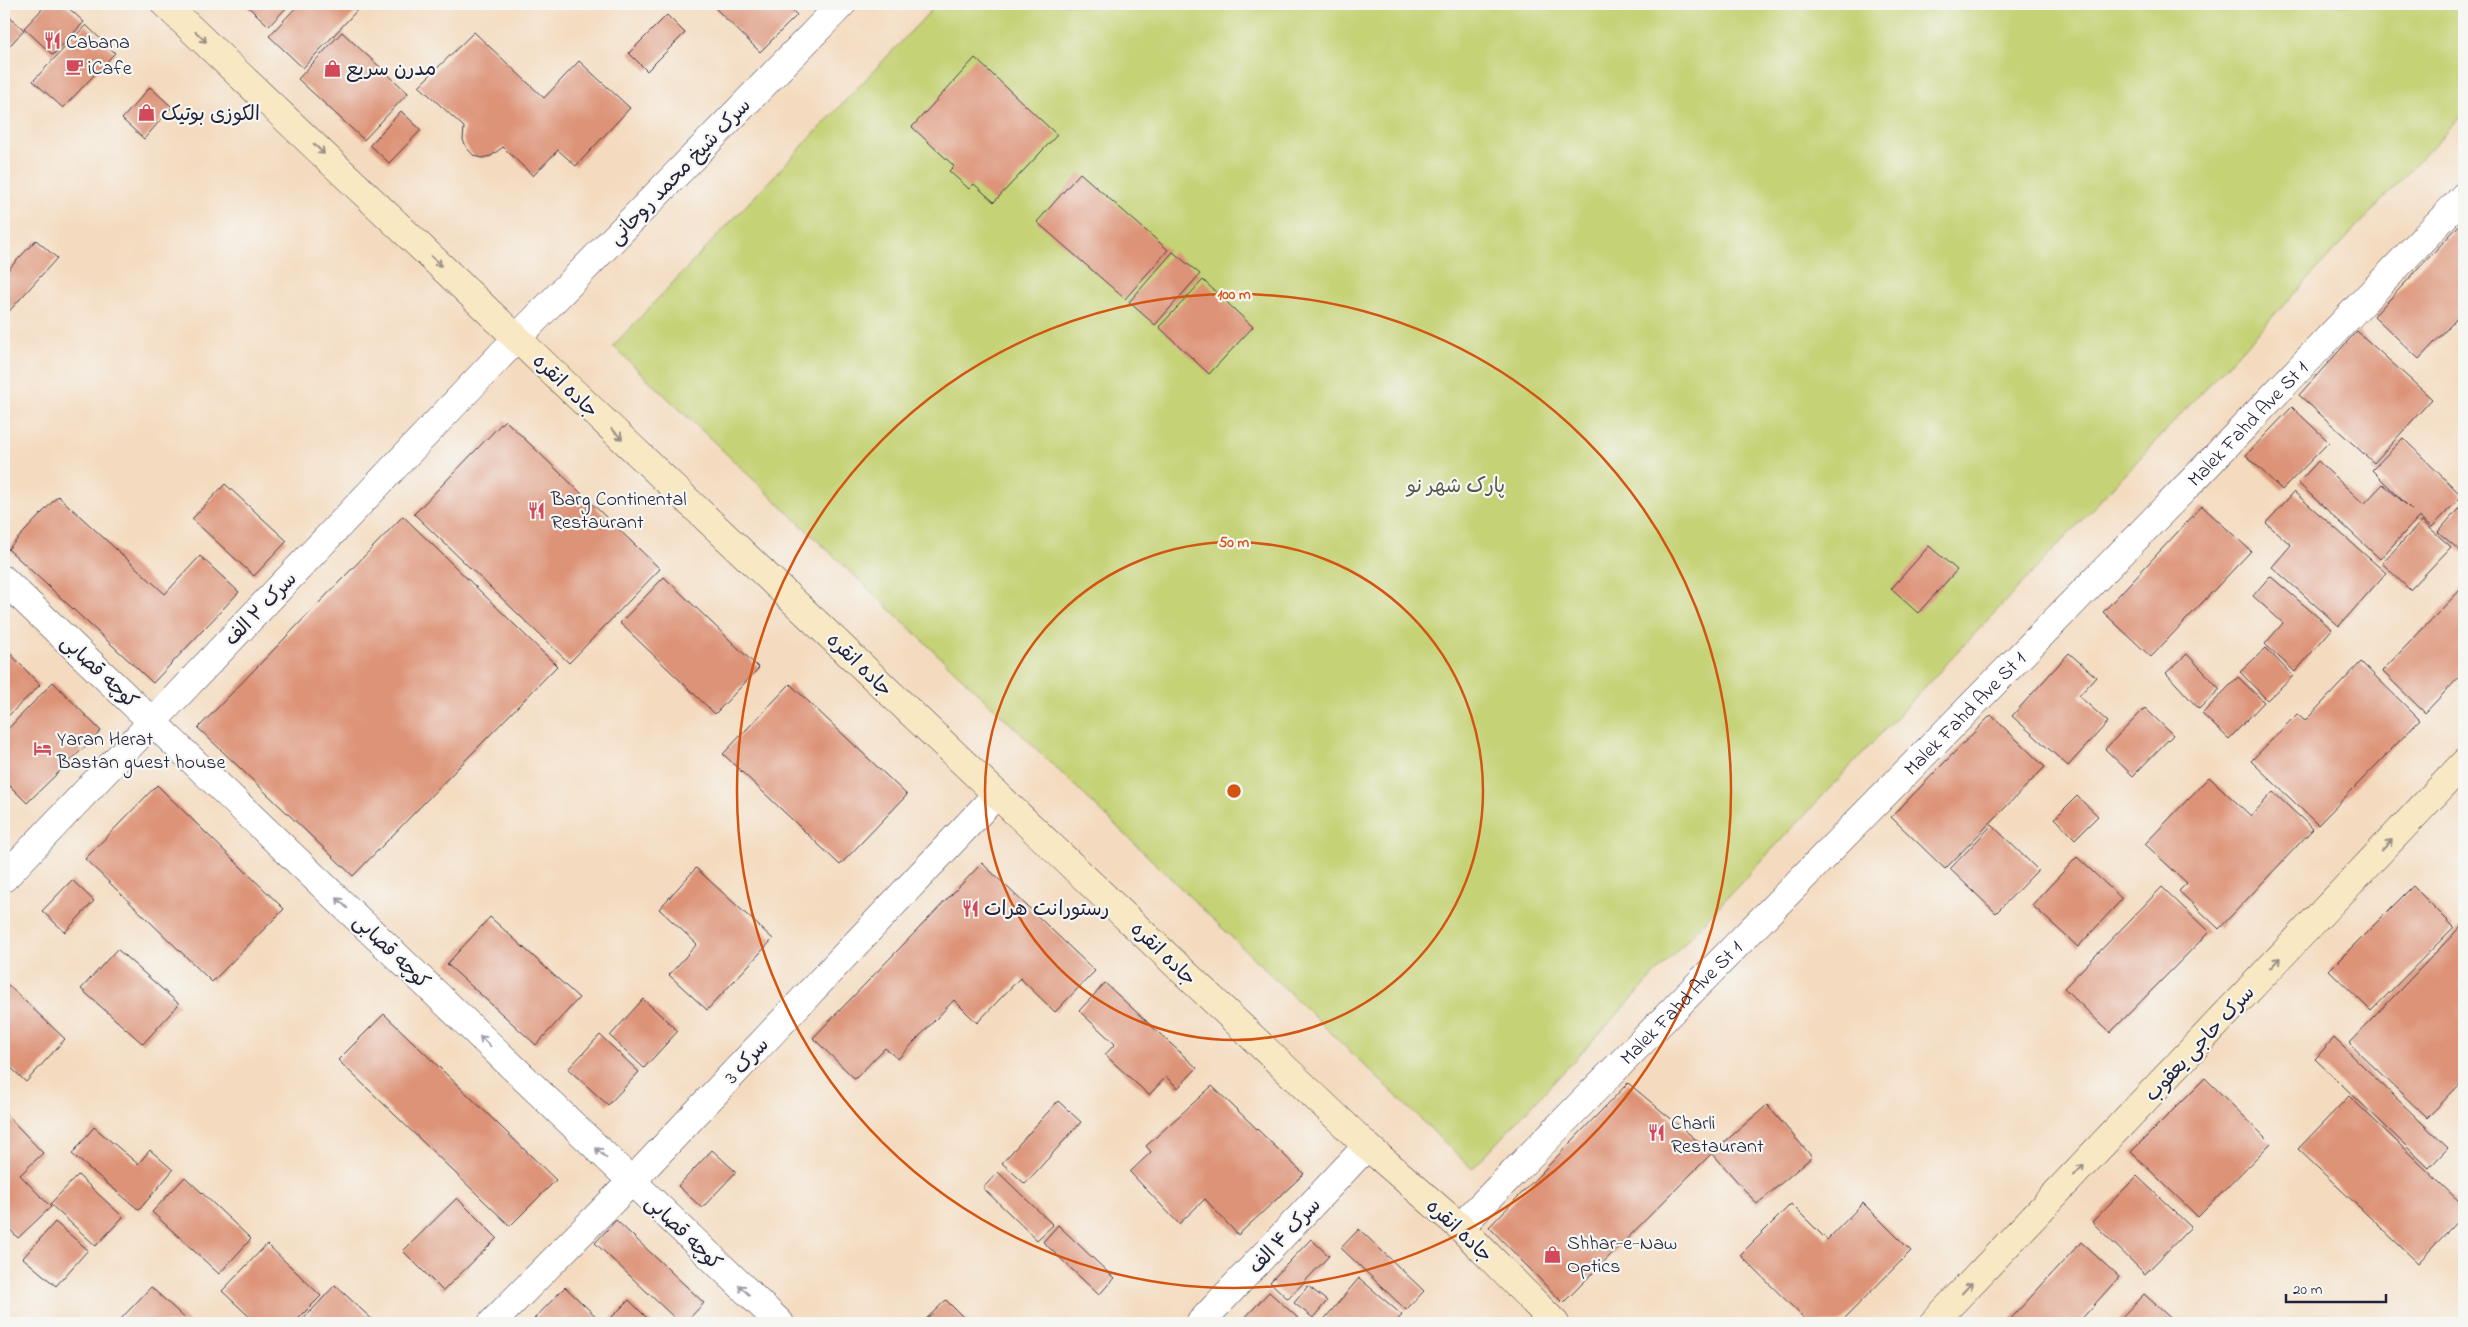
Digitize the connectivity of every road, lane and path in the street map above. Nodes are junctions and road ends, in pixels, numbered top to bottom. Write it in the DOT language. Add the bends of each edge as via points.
graph roads {
  1 [pos="165,4"];
  2 [pos="842,4"];
  3 [pos="2464,196"];
  4 [pos="517,338"];
  5 [pos="4,580"];
  6 [pos="153,721"];
  7 [pos="2464,763"];
  8 [pos="997,794"];
  9 [pos="4,878"];
  10 [pos="1367,1146"];
  11 [pos="631,1182"];
  12 [pos="1460,1227"];
  13 [pos="492,1323"];
  14 [pos="780,1323"];
  15 [pos="1200,1323"];
  16 [pos="1555,1323"];
  17 [pos="1933,1323"];
  1 -- 4 [label="main road, جاده انقره, one-way"];
  2 -- 4 [label="street, سرک شیخ محمد روحانی"];
  3 -- 12 [label="street, Malek Fahd Ave St 1" via="2194,479"];
  4 -- 6 [label="street, سرک ۲ الف"];
  4 -- 8 [label="main road, جاده انقره, one-way"];
  5 -- 6 [label="street, کوچه قصابی"];
  6 -- 9 [label="street, سرک ۲ الف"];
  11 -- 6 [label="street, کوچه قصابی, one-way"];
  17 -- 7 [label="main road, سرک حاجی یعقوب, one-way"];
  8 -- 10 [label="main road, جاده انقره"];
  8 -- 11 [label="street, سرک 3"];
  10 -- 12 [label="main road, جاده انقره"];
  10 -- 15 [label="street, سرک ۴ الف"];
  11 -- 13 [label="street, سرک 3"];
  14 -- 11 [label="street, کوچه قصابی, one-way"];
  12 -- 16 [label="main road, جاده انقره"];
}
